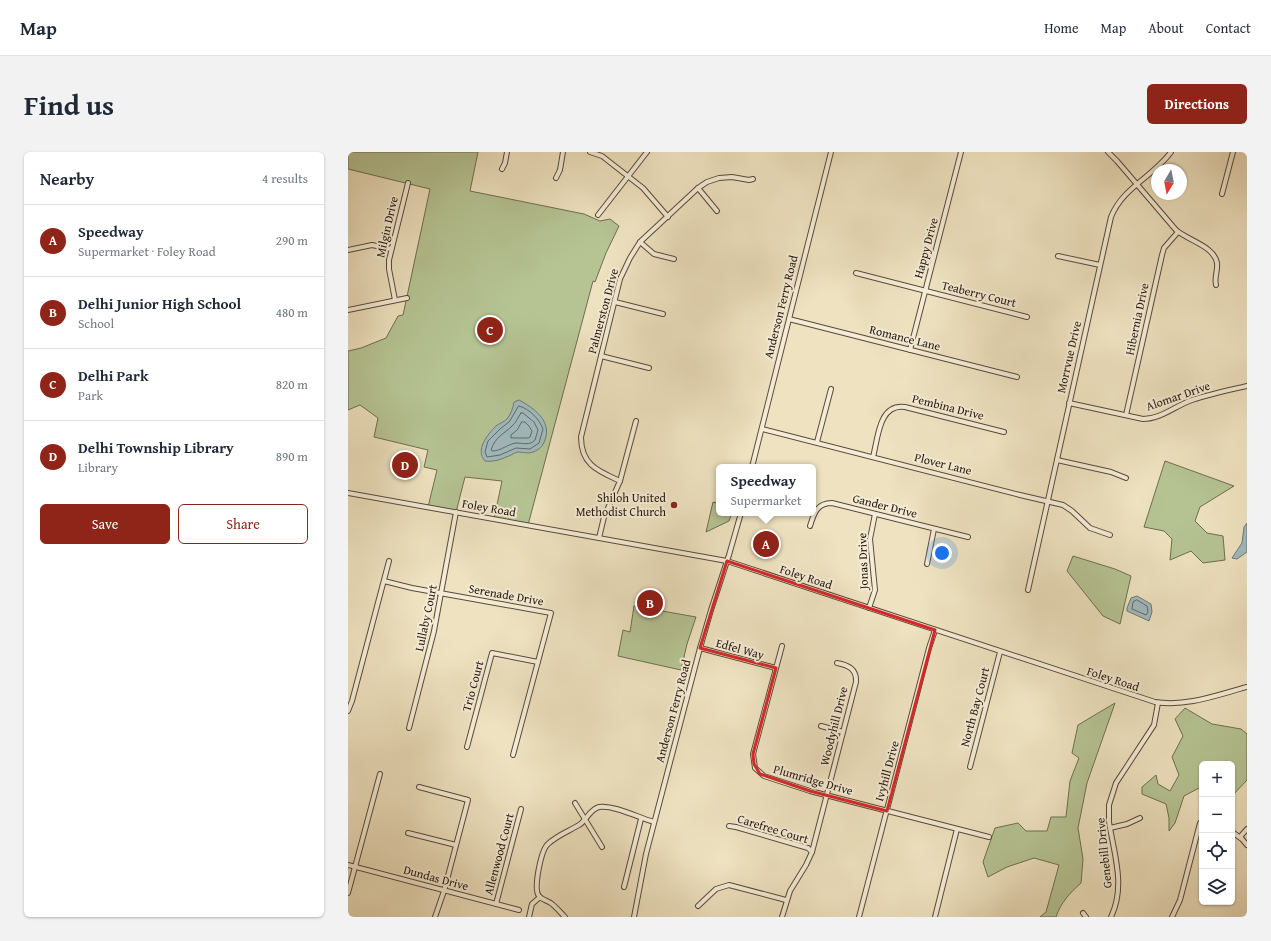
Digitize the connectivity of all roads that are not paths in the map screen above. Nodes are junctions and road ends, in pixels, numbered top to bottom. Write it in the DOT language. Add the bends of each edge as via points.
graph roads {
  1 [pos="507,152"];
  2 [pos="563,152"];
  3 [pos="590,152"];
  4 [pos="647,152"];
  5 [pos="831,152"];
  6 [pos="961,152"];
  7 [pos="1108,152"];
  8 [pos="1171,152"];
  9 [pos="1233,152"];
  10 [pos="502,170"];
  11 [pos="628,176"];
  12 [pos="556,178"];
  13 [pos="753,179"];
  14 [pos="408,183"];
  15 [pos="1137,184"];
  16 [pos="698,188"];
  17 [pos="1222,194"];
  18 [pos="717,211"];
  19 [pos="598,215"];
  20 [pos="668,217"];
  21 [pos="1178,232"];
  22 [pos="640,242"];
  23 [pos="391,249"];
  24 [pos="348,250"];
  25 [pos="1058,256"];
  26 [pos="674,259"];
  27 [pos="1100,265"];
  28 [pos="856,273"];
  29 [pos="1216,285"];
  30 [pos="925,291"];
  31 [pos="407,298"];
  32 [pos="396,300"];
  33 [pos="615,302"];
  34 [pos="348,310"];
  35 [pos="663,314"];
  36 [pos="1027,317"];
  37 [pos="789,318"];
  38 [pos="910,350"];
  39 [pos="601,356"];
  40 [pos="649,368"];
  41 [pos="1017,377"];
  42 [pos="1247,386"];
  43 [pos="831,389"];
  44 [pos="1069,403"];
  45 [pos="1126,415"];
  46 [pos="636,421"];
  47 [pos="762,429"];
  48 [pos="1004,432"];
  49 [pos="817,442"];
  50 [pos="873,457"];
  51 [pos="1056,460"];
  52 [pos="753,464"];
  53 [pos="1126,478"];
  54 [pos="620,481"];
  55 [pos="348,493"];
  56 [pos="1048,501"];
  57 [pos="816,511"];
  58 [pos="456,512"];
  59 [pos="876,514"];
  60 [pos="740,516"];
  61 [pos="814,516"];
  62 [pos="810,526"];
  63 [pos="934,529"];
  64 [pos="1110,535"];
  65 [pos="968,537"];
  66 [pos="599,538"];
  67 [pos="388,561"];
  68 [pos="728,561"];
  69 [pos="927,564"];
  70 [pos="384,581"];
  71 [pos="1028,590"];
  72 [pos="441,594"];
  73 [pos="869,608"];
  74 [pos="935,630"];
  75 [pos="782,646"];
  76 [pos="700,648"];
  77 [pos="1000,652"];
  78 [pos="538,662"];
  79 [pos="837,663"];
  80 [pos="776,668"];
  81 [pos="1247,687"];
  82 [pos="1158,703"];
  83 [pos="348,710"];
  84 [pos="821,726"];
  85 [pos="409,728"];
  86 [pos="843,732"];
  87 [pos="468,747"];
  88 [pos="513,755"];
  89 [pos="970,768"];
  90 [pos="380,774"];
  91 [pos="419,787"];
  92 [pos="826,795"];
  93 [pos="575,803"];
  94 [pos="521,809"];
  95 [pos="887,810"];
  96 [pos="1140,818"];
  97 [pos="641,819"];
  98 [pos="585,820"];
  99 [pos="654,822"];
  100 [pos="729,826"];
  101 [pos="1110,828"];
  102 [pos="957,829"];
  103 [pos="1247,829"];
  104 [pos="1199,830"];
  105 [pos="408,832"];
  106 [pos="1234,833"];
  107 [pos="989,837"];
  108 [pos="1240,837"];
  109 [pos="456,845"];
  110 [pos="1247,845"];
  111 [pos="602,847"];
  112 [pos="812,852"];
  113 [pos="348,865"];
  114 [pos="355,867"];
  115 [pos="624,887"];
  116 [pos="444,891"];
  117 [pos="348,893"];
  118 [pos="540,896"];
  119 [pos="786,900"];
  120 [pos="496,904"];
  121 [pos="698,906"];
  122 [pos="520,910"];
  123 [pos="435,917"];
  124 [pos="529,917"];
  125 [pos="565,917"];
  126 [pos="634,917"];
  127 [pos="782,917"];
  128 [pos="859,917"];
  129 [pos="935,917"];
  130 [pos="1111,917"];
  131 [pos="1172,917"];
  1 -- 10 [label="street"];
  2 -- 12 [label="street"];
  3 -- 11 [label="street" via="602,156"];
  4 -- 11 [label="street"];
  5 -- 37 [label="street, Anderson Ferry Road"];
  6 -- 30 [label="street, Happy Drive"];
  7 -- 15 [label="street"];
  8 -- 15 [label="street, Morrvue Drive"];
  9 -- 17 [label="street"];
  11 -- 19 [label="street"];
  11 -- 20 [label="street" via="650,194"];
  13 -- 16 [label="street, Palmerston Drive" via="719,178"];
  14 -- 23 [label="street, Milgin Drive"];
  15 -- 21 [label="street"];
  15 -- 27 [label="street, Morrvue Drive" via="1113,211"];
  16 -- 18 [label="street"];
  16 -- 20 [label="street, Palmerston Drive"];
  20 -- 22 [label="street, Palmerston Drive"];
  21 -- 29 [label="street" via="1206,247 1213,254 1217,266"];
  21 -- 45 [label="street, Hibernia Drive" via="1164,248 1162,255"];
  22 -- 26 [label="street" via="654,254"];
  22 -- 33 [label="street, Palmerston Drive" via="626,264"];
  23 -- 24 [label="street" via="372,245"];
  23 -- 32 [label="street, Milgin Drive" via="389,265"];
  25 -- 27 [label="street"];
  27 -- 44 [label="street, Morrvue Drive"];
  28 -- 30 [label="street, Teaberry Court"];
  30 -- 36 [label="street, Teaberry Court"];
  30 -- 38 [label="street, Happy Drive"];
  31 -- 32 [label="street"];
  32 -- 34 [label="street"];
  33 -- 35 [label="street"];
  33 -- 39 [label="street, Palmerston Drive"];
  37 -- 38 [label="street, Romance Lane"];
  37 -- 47 [label="street, Anderson Ferry Road"];
  38 -- 41 [label="street, Romance Lane"];
  39 -- 40 [label="street"];
  39 -- 54 [label="street, Palmerston Drive" via="581,432 581,443 586,459 594,467"];
  42 -- 45 [label="street, Alomar Drive" via="1194,400 1155,418 1143,419"];
  43 -- 49 [label="street"];
  44 -- 45 [label="street, Alomar Drive"];
  44 -- 51 [label="street, Morrvue Drive"];
  46 -- 54 [label="street"];
  47 -- 49 [label="street, Plover Lane"];
  47 -- 52 [label="street, Anderson Ferry Road"];
  48 -- 50 [label="street, Pembina Drive" via="898,406 887,412 883,418"];
  49 -- 50 [label="street, Plover Lane"];
  50 -- 56 [label="street, Plover Lane"];
  51 -- 53 [label="street" via="1111,472"];
  51 -- 56 [label="street, Morrvue Drive"];
  54 -- 66 [label="street" via="604,517"];
  55 -- 58 [label="street, Foley Road"];
  56 -- 64 [label="street, Plover Lane" via="1063,505 1090,528"];
  56 -- 71 [label="street, Morrvue Drive"];
  57 -- 59 [label="street, Gander Drive" via="821,505 828,503"];
  58 -- 66 [label="street, Foley Road"];
  58 -- 72 [label="street, Lullaby Court"];
  59 -- 63 [label="street, Gander Drive"];
  59 -- 73 [label="street, Jonas Drive" via="870,539 876,590"];
  60 -- 68 [label="street, Anderson Ferry Road"];
  61 -- 62 [label="street, Gander Drive"];
  63 -- 65 [label="street, Gander Drive"];
  63 -- 69 [label="street"];
  66 -- 68 [label="street, Foley Road"];
  67 -- 70 [label="street"];
  68 -- 73 [label="street, Foley Road"];
  68 -- 76 [label="street, Anderson Ferry Road"];
  70 -- 72 [label="street, Serenade Drive"];
  70 -- 83 [label="street"];
  72 -- 78 [label="street, Serenade Drive" via="551,613"];
  72 -- 85 [label="street, Lullaby Court" via="433,639"];
  73 -- 74 [label="street, Foley Road"];
  74 -- 77 [label="street, Foley Road"];
  74 -- 95 [label="street, Ivyhill Drive"];
  75 -- 80 [label="street, Plumridge Drive"];
  76 -- 80 [label="street, Edfel Way"];
  76 -- 99 [label="street, Anderson Ferry Road"];
  77 -- 82 [label="street, Foley Road"];
  77 -- 89 [label="street, North Bay Court"];
  78 -- 87 [label="street, Trio Court" via="492,653"];
  78 -- 88 [label="street, Serenade Drive"];
  79 -- 86 [label="street, Woodyhill Drive" via="850,667 856,678"];
  80 -- 92 [label="street, Plumridge Drive" via="754,754 754,764 764,776"];
  81 -- 82 [label="street, Foley Road" via="1188,702"];
  82 -- 101 [label="street, Genebill Drive" via="1154,725 1119,776 1113,790 1109,805"];
  84 -- 86 [label="street"];
  86 -- 92 [label="street, Woodyhill Drive"];
  90 -- 114 [label="street"];
  91 -- 109 [label="street" via="468,800"];
  92 -- 95 [label="street, Plumridge Drive"];
  92 -- 112 [label="street, Woodyhill Drive"];
  93 -- 98 [label="street"];
  94 -- 120 [label="street, Allenwood Court"];
  95 -- 102 [label="street, Plumridge Drive"];
  95 -- 128 [label="street, Ivyhill Drive"];
  96 -- 101 [label="street"];
  97 -- 98 [label="street" via="632,813 599,807"];
  97 -- 99 [label="street"];
  97 -- 115 [label="street"];
  98 -- 111 [label="street"];
  98 -- 118 [label="street" via="545,847 537,878"];
  99 -- 126 [label="street, Anderson Ferry Road"];
  100 -- 112 [label="street, Carefree Court" via="808,848"];
  101 -- 130 [label="street, Genebill Drive" via="1119,880 1118,897"];
  102 -- 107 [label="street, Plumridge Drive"];
  102 -- 129 [label="street"];
  103 -- 108 [label="street"];
  104 -- 131 [label="street" via="1180,900"];
  105 -- 109 [label="street"];
  106 -- 108 [label="street"];
  108 -- 110 [label="street"];
  109 -- 116 [label="street"];
  112 -- 119 [label="street, Woodyhill Drive"];
  113 -- 114 [label="street, Dundas Drive"];
  114 -- 116 [label="street, Dundas Drive"];
  114 -- 117 [label="street"];
  116 -- 120 [label="street, Dundas Drive"];
  116 -- 123 [label="street"];
  118 -- 124 [label="street" via="532,904"];
  118 -- 125 [label="street"];
  119 -- 121 [label="street" via="729,885 716,889"];
  119 -- 127 [label="street, Woodyhill Drive"];
  120 -- 122 [label="street, Dundas Drive"];
}
